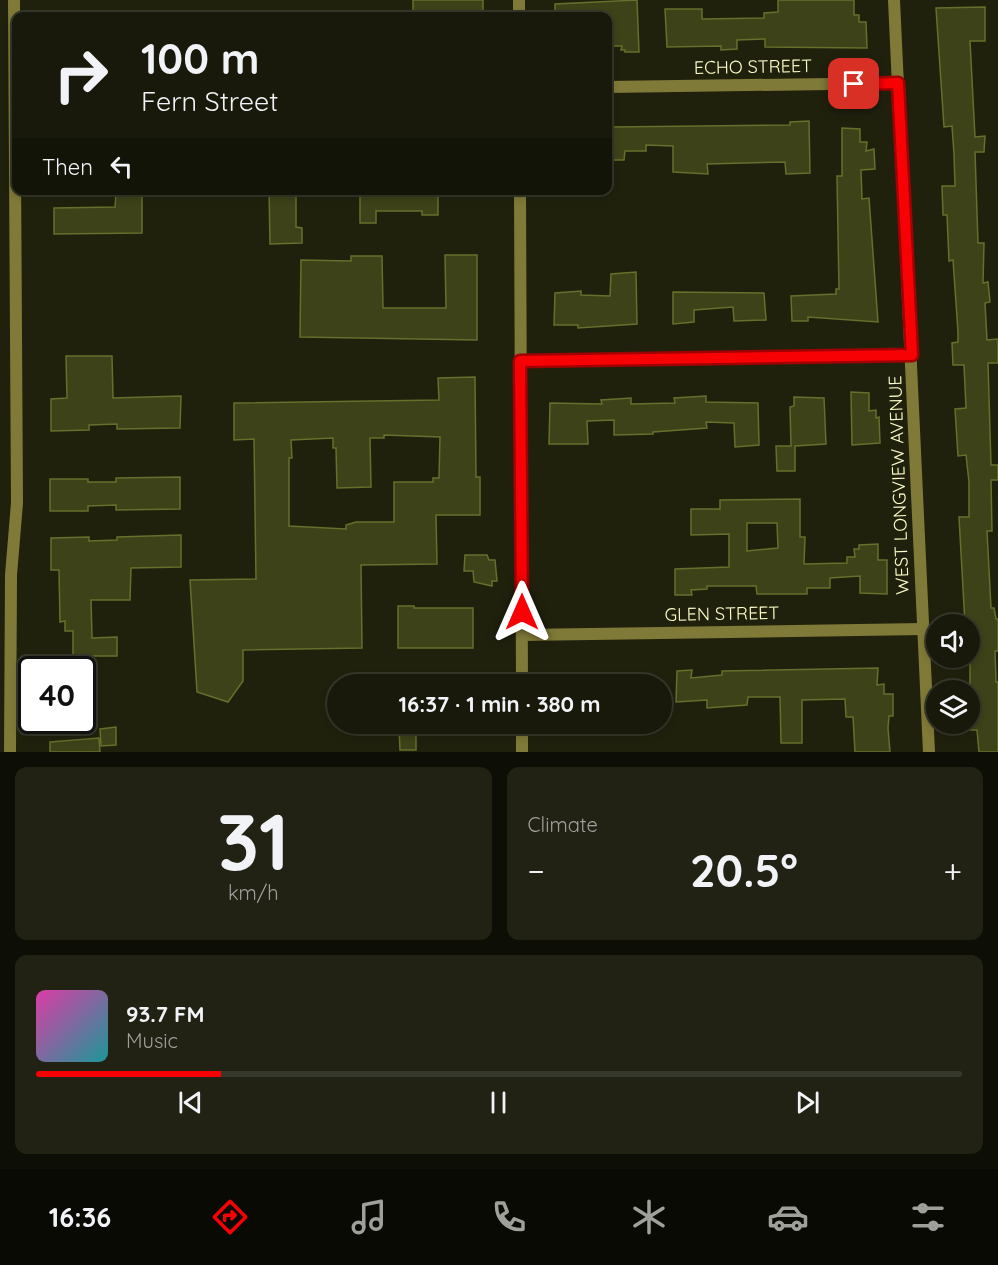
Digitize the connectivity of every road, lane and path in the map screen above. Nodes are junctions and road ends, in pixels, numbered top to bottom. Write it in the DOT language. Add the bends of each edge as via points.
graph roads {
  1 [pos="894,0"];
  2 [pos="898,83"];
  3 [pos="612,87"];
  4 [pos="15,195"];
  5 [pos="520,195"];
  6 [pos="912,355"];
  7 [pos="520,361"];
  8 [pos="6,575"];
  9 [pos="923,629"];
  10 [pos="522,635"];
  11 [pos="522,674"];
  12 [pos="522,734"];
  13 [pos="10,752"];
  14 [pos="522,752"];
  15 [pos="929,752"];
  1 -- 2 [label="street, WEST LONGVIEW AVENUE"];
  2 -- 3 [label="street, ECHO STREET"];
  2 -- 6 [label="street, WEST LONGVIEW AVENUE"];
  4 -- 8 [label="street" via="17,503"];
  5 -- 7 [label="street"];
  6 -- 7 [label="street"];
  6 -- 9 [label="street, WEST LONGVIEW AVENUE"];
  7 -- 10 [label="street"];
  8 -- 13 [label="street"];
  9 -- 10 [label="street, GLEN STREET"];
  9 -- 15 [label="street, WEST LONGVIEW AVENUE"];
  10 -- 11 [label="street"];
  12 -- 14 [label="street"];
}
